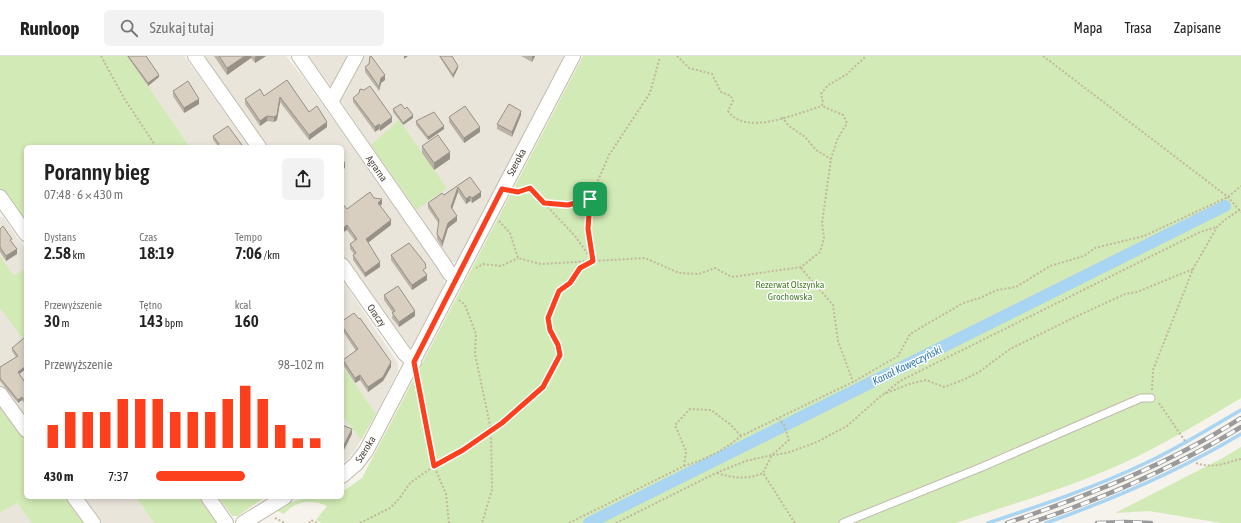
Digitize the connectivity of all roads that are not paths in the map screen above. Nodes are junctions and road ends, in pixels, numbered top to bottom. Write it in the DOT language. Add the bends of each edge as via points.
graph roads {
  1 [pos="196,56"];
  2 [pos="299,56"];
  3 [pos="356,56"];
  4 [pos="573,56"];
  5 [pos="331,102"];
  6 [pos="258,145"];
  7 [pos="0,197"];
  8 [pos="24,231"];
  9 [pos="344,268"];
  10 [pos="457,278"];
  11 [pos="414,362"];
  12 [pos="0,394"];
  13 [pos="1151,398"];
  14 [pos="24,427"];
  15 [pos="344,474"];
  16 [pos="75,499"];
  17 [pos="209,499"];
  18 [pos="282,499"];
  19 [pos="93,523"];
  20 [pos="226,523"];
  21 [pos="243,523"];
  22 [pos="843,523"];
  1 -- 6 [label="street"];
  2 -- 5 [label="street, Agrarna"];
  3 -- 5 [label="street"];
  4 -- 10 [label="street, Szeroka"];
  5 -- 10 [label="street, Agrarna" via="450,274"];
  7 -- 8 [label="street"];
  9 -- 11 [label="street, Oraczy" via="404,354"];
  10 -- 11 [label="street, Szeroka"];
  11 -- 15 [label="street, Szeroka" via="366,451"];
  12 -- 14 [label="street"];
  13 -- 22 [label="lane" via="1141,398 982,467"];
  16 -- 19 [label="street"];
  17 -- 20 [label="street"];
  18 -- 21 [label="street"];
}
